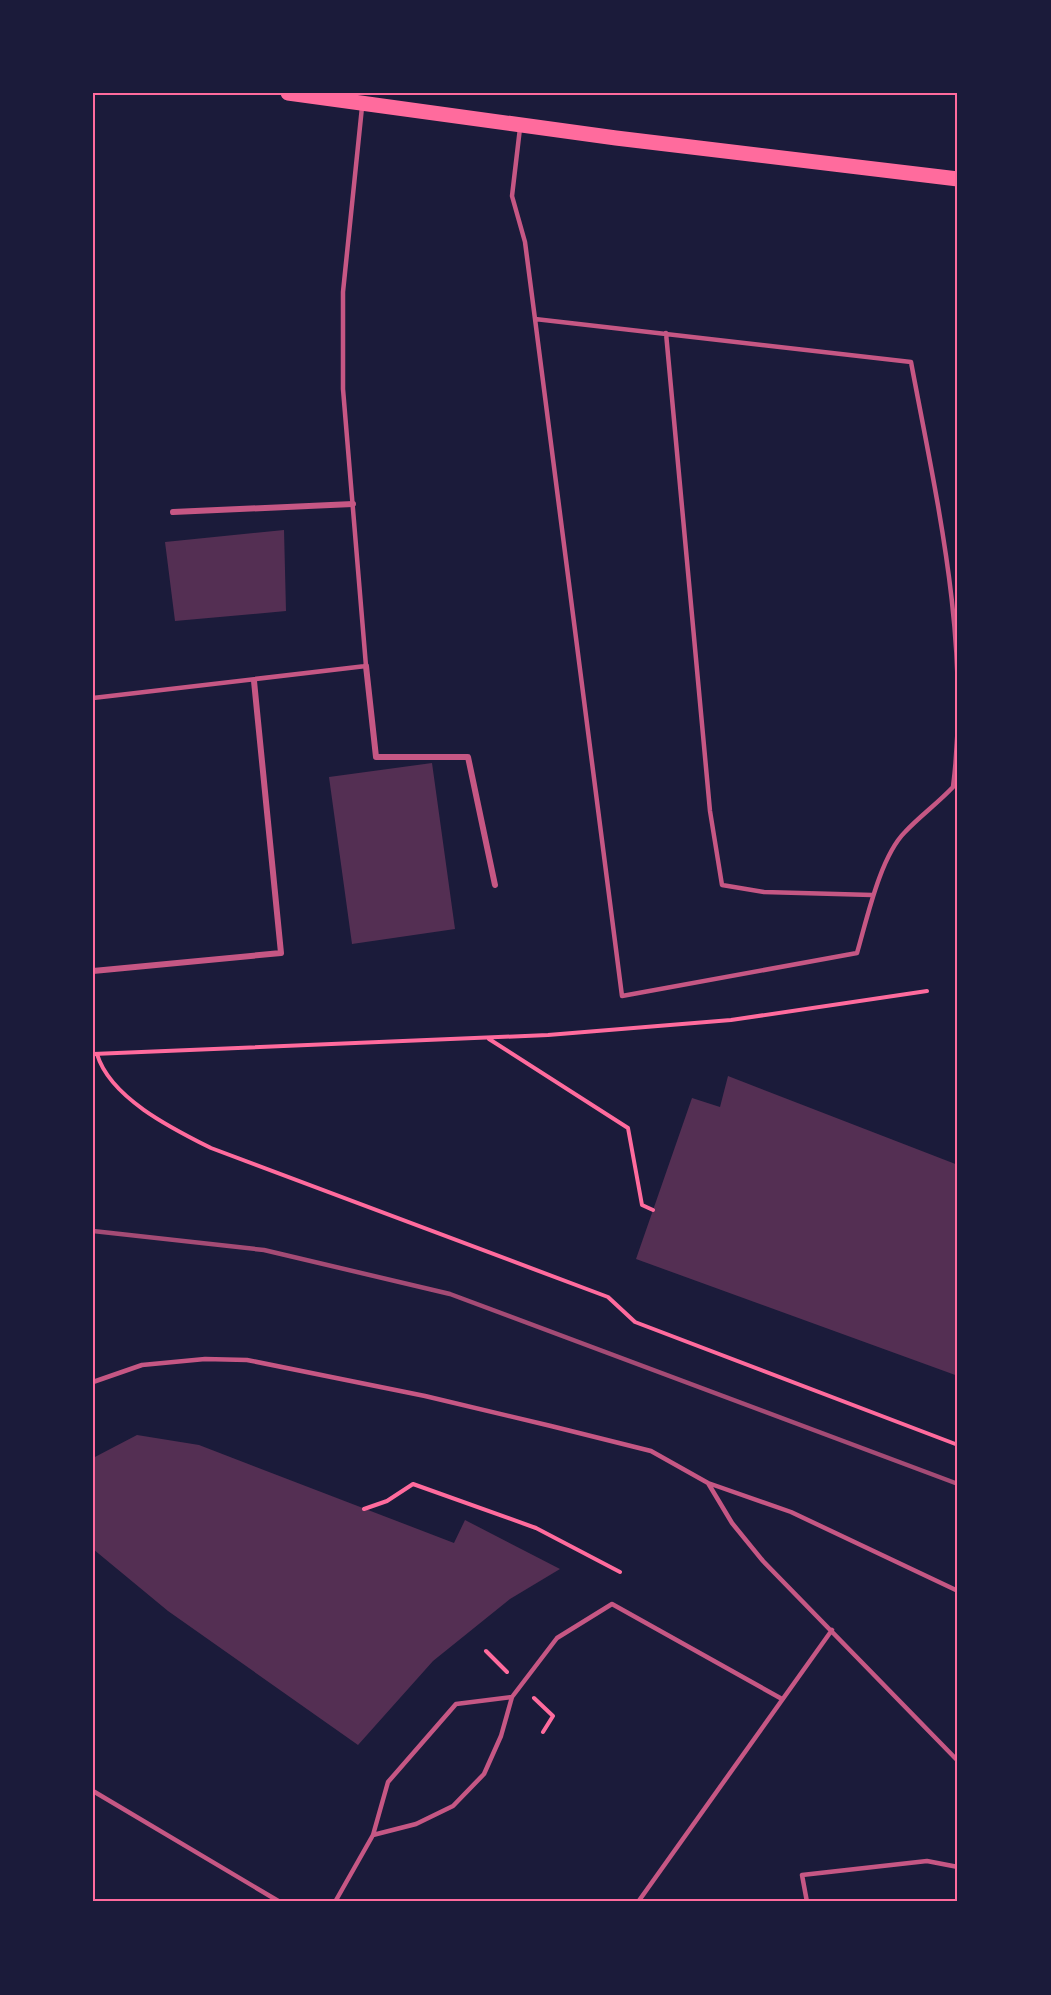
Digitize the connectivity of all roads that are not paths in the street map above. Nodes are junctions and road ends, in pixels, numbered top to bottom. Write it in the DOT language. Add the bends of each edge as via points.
graph roads {
  1 [pos="288,93"];
  2 [pos="363,104"];
  3 [pos="520,125"];
  4 [pos="958,179"];
  5 [pos="535,319"];
  6 [pos="666,333"];
  7 [pos="353,504"];
  8 [pos="173,512"];
  9 [pos="957,641"];
  10 [pos="366,666"];
  11 [pos="254,681"];
  12 [pos="93,698"];
  13 [pos="495,885"];
  14 [pos="872,895"];
  15 [pos="93,971"];
  16 [pos="93,1382"];
  17 [pos="708,1483"];
  18 [pos="958,1591"];
  19 [pos="832,1630"];
  20 [pos="512,1697"];
  21 [pos="782,1699"];
  22 [pos="958,1761"];
  23 [pos="93,1791"];
  24 [pos="373,1835"];
  25 [pos="958,1867"];
  26 [pos="280,1902"];
  27 [pos="335,1902"];
  28 [pos="638,1902"];
  29 [pos="807,1902"];
  1 -- 2 [label="main road"];
  2 -- 3 [label="main road"];
  2 -- 7 [label="lane" via="343,292 343,388"];
  3 -- 4 [label="main road"];
  3 -- 5 [label="lane" via="512,196 525,242"];
  5 -- 6 [label="lane"];
  5 -- 14 [label="lane" via="622,996 857,953"];
  6 -- 9 [label="lane" via="911,362"];
  6 -- 14 [label="lane" via="710,811 722,885 764,892"];
  7 -- 8 [label="street"];
  7 -- 10 [label="lane"];
  9 -- 14 [label="lane" via="957,754 953,788 903,833"];
  10 -- 11 [label="lane"];
  10 -- 13 [label="street" via="376,757 468,757"];
  11 -- 12 [label="lane"];
  11 -- 15 [label="street" via="281,953"];
  16 -- 17 [label="lane" via="142,1365 247,1360 425,1396 651,1451"];
  17 -- 18 [label="lane" via="791,1512"];
  17 -- 19 [label="lane" via="732,1523 763,1561"];
  19 -- 21 [label="lane"];
  19 -- 22 [label="lane"];
  20 -- 21 [label="lane" via="557,1638 612,1604"];
  20 -- 24 [label="lane" via="484,1774 453,1806 416,1824"];
  20 -- 24 [label="lane" via="456,1704 388,1782"];
  21 -- 28 [label="lane"];
  23 -- 26 [label="lane"];
  24 -- 27 [label="lane"];
  25 -- 29 [label="lane" via="927,1861 802,1875"];
}
